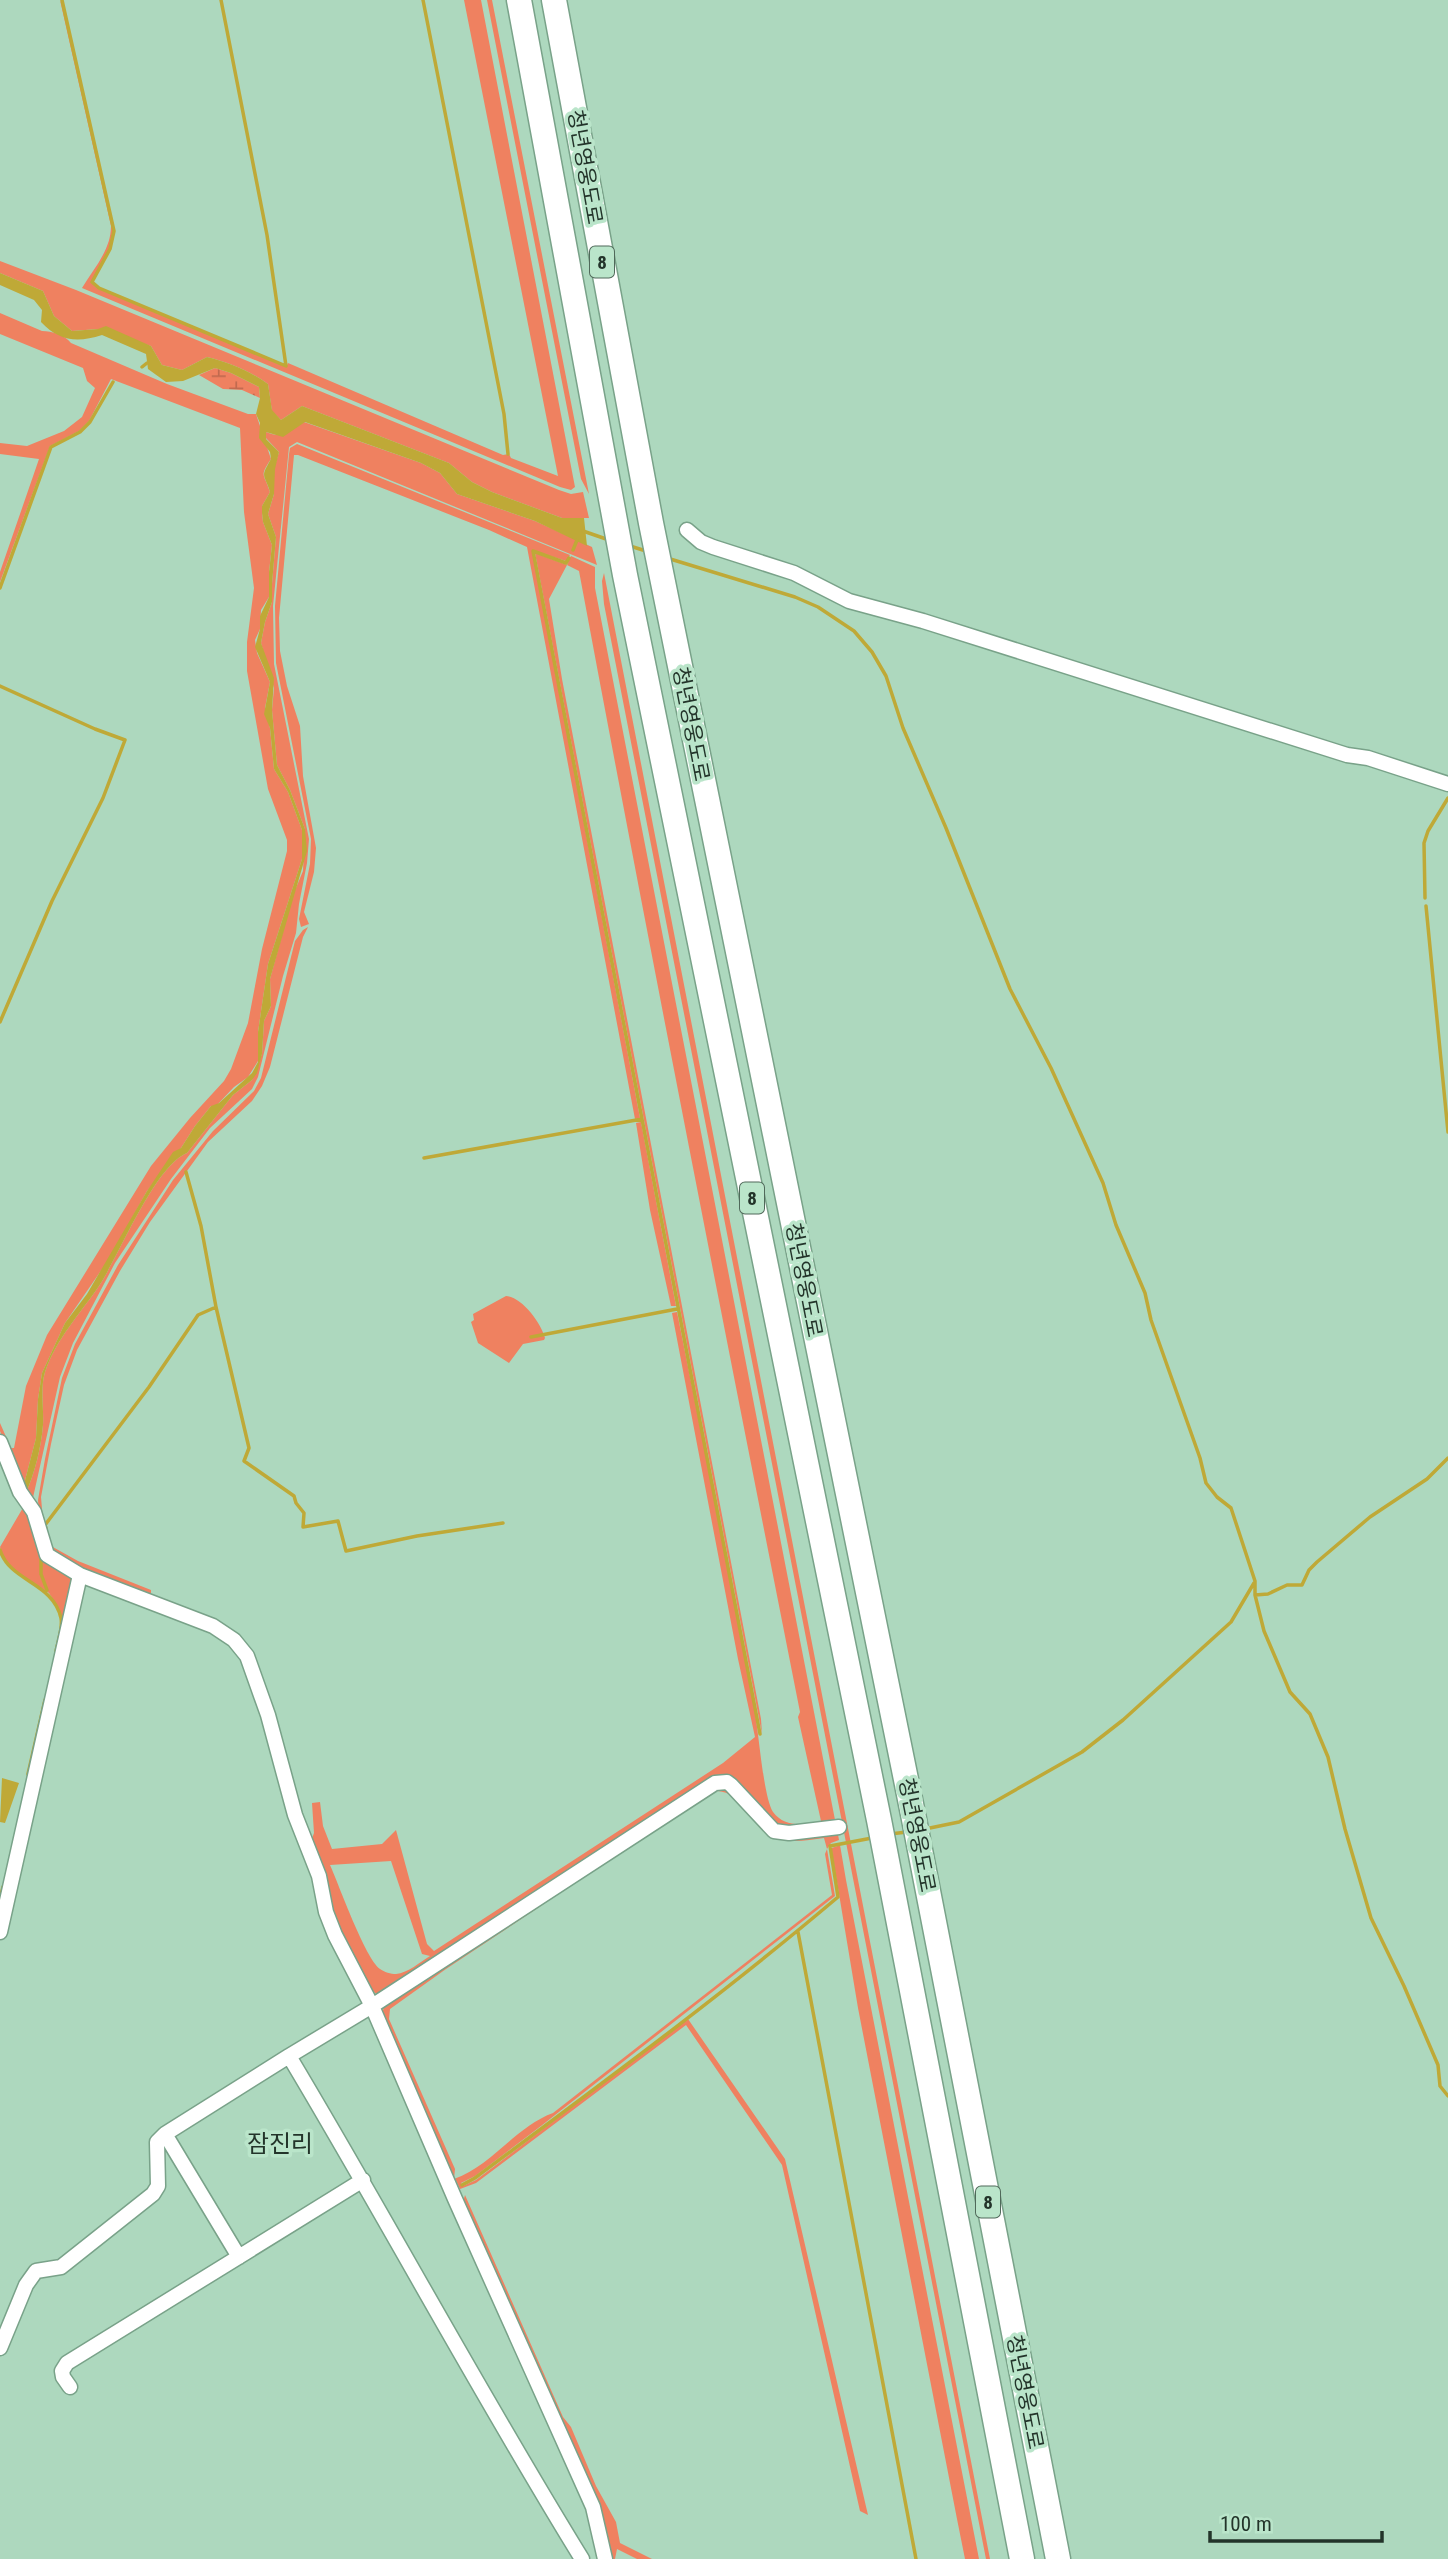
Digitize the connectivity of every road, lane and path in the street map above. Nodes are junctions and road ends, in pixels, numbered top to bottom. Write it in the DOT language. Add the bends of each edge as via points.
graph roads {
  1 [pos="519,0"];
  2 [pos="554,0"];
  3 [pos="687,530"];
  4 [pos="1448,784"];
  5 [pos="0,1442"];
  6 [pos="80,1575"];
  7 [pos="839,1827"];
  8 [pos="0,1932"];
  9 [pos="372,2006"];
  10 [pos="289,2056"];
  11 [pos="165,2134"];
  12 [pos="363,2180"];
  13 [pos="239,2257"];
  14 [pos="0,2348"];
  15 [pos="70,2387"];
  16 [pos="582,2559"];
  17 [pos="605,2559"];
  18 [pos="1022,2559"];
  19 [pos="1058,2559"];
  1 -- 18 [label="highway, 청년영웅도로 / 8" via="625,575 879,1821"];
  2 -- 19 [label="highway, 청년영웅도로 / 8" via="651,523 913,1814"];
  3 -- 4 [label="street" via="701,542 794,573 849,601"];
  5 -- 6 [label="street" via="34,1512 47,1555"];
  6 -- 8 [label="street"];
  6 -- 9 [label="street" via="213,1626 247,1656 295,1815 319,1875 326,1912"];
  7 -- 9 [label="street" via="774,1831 732,1785 715,1783"];
  9 -- 10 [label="street"];
  9 -- 17 [label="street" via="593,2507"];
  10 -- 11 [label="street"];
  10 -- 12 [label="street"];
  11 -- 13 [label="street"];
  11 -- 14 [label="street" via="157,2141 158,2186 153,2194 61,2267 36,2271"];
  12 -- 13 [label="street"];
  12 -- 16 [label="street" via="514,2449"];
  13 -- 15 [label="street" via="67,2363 62,2371"];
}
